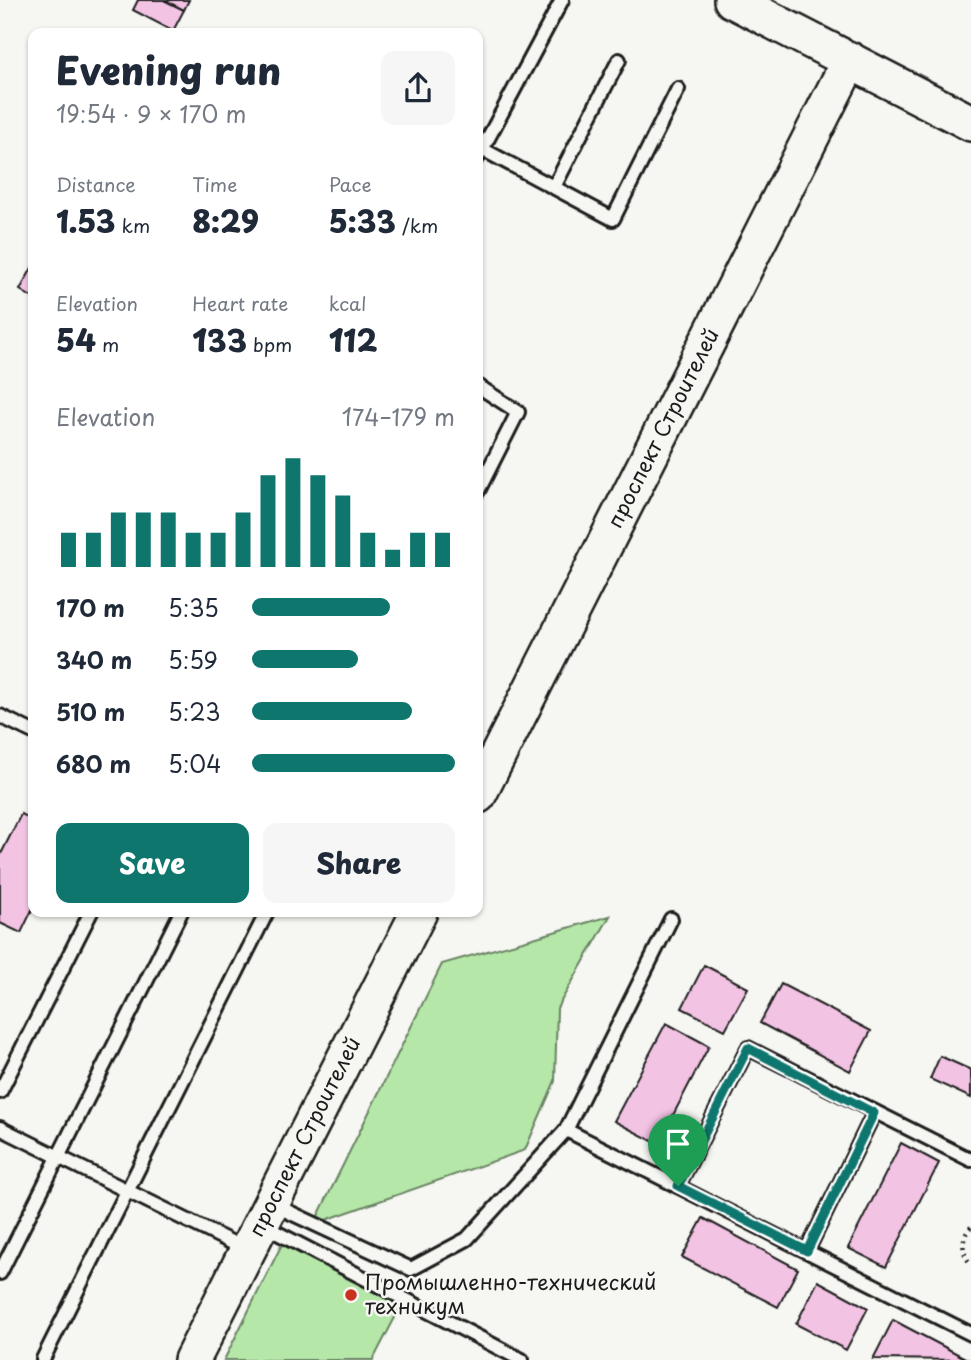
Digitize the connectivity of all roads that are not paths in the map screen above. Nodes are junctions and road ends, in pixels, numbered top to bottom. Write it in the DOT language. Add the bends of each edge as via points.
graph roads {
  1 [pos="562,0"];
  2 [pos="732,0"];
  3 [pos="619,60"];
  4 [pos="850,60"];
  5 [pos="678,89"];
  6 [pos="971,123"];
  7 [pos="483,147"];
  8 [pos="483,154"];
  9 [pos="554,187"];
  10 [pos="483,389"];
  11 [pos="483,481"];
  12 [pos="0,716"];
  13 [pos="28,730"];
  14 [pos="483,785"];
  15 [pos="88,917"];
  16 [pos="178,917"];
  17 [pos="264,917"];
  18 [pos="416,917"];
  19 [pos="671,919"];
  20 [pos="0,1092"];
  21 [pos="874,1113"];
  22 [pos="0,1128"];
  23 [pos="566,1129"];
  24 [pos="57,1156"];
  25 [pos="971,1160"];
  26 [pos="678,1186"];
  27 [pos="127,1190"];
  28 [pos="260,1226"];
  29 [pos="807,1251"];
  30 [pos="0,1273"];
  31 [pos="971,1334"];
  32 [pos="43,1359"];
  33 [pos="192,1360"];
  34 [pos="522,1360"];
  1 -- 7 [label="lane"];
  2 -- 4 [label="street"];
  3 -- 9 [label="lane"];
  4 -- 6 [label="street"];
  4 -- 14 [label="street, проспект Строителей"];
  5 -- 9 [label="lane" via="613,219"];
  8 -- 9 [label="lane"];
  10 -- 11 [label="lane" via="518,412"];
  12 -- 13 [label="lane"];
  15 -- 20 [label="lane"];
  16 -- 24 [label="lane"];
  17 -- 27 [label="lane"];
  18 -- 28 [label="street, проспект Строителей"];
  19 -- 23 [label="lane"];
  21 -- 25 [label="lane"];
  21 -- 26 [label="lane" via="748,1048"];
  21 -- 29 [label="lane"];
  22 -- 24 [label="lane"];
  23 -- 26 [label="lane"];
  23 -- 28 [label="lane" via="467,1239 411,1269"];
  24 -- 27 [label="lane"];
  24 -- 30 [label="lane"];
  26 -- 29 [label="lane"];
  27 -- 28 [label="lane"];
  27 -- 32 [label="lane"];
  28 -- 33 [label="street, проспект Строителей"];
  28 -- 34 [label="lane"];
  29 -- 31 [label="lane"];
}
